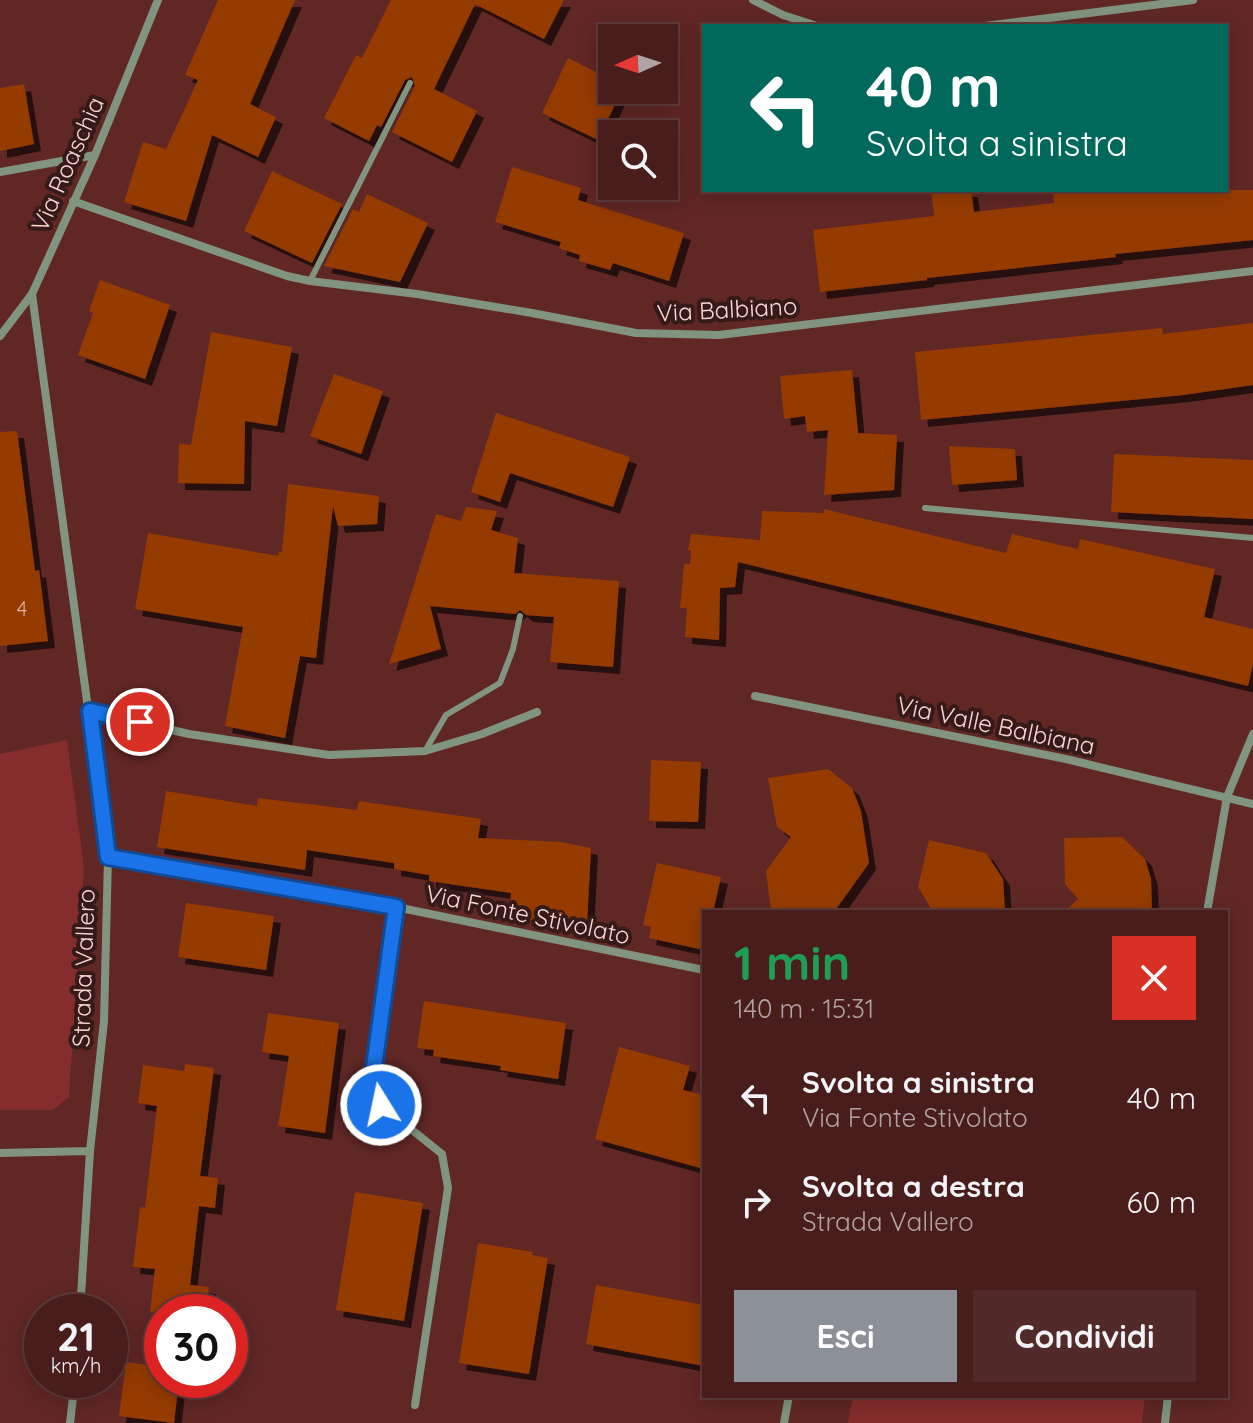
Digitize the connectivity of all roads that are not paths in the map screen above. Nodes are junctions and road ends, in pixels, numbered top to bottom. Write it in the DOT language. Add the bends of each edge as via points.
graph roads {
  1 [pos="158,0"];
  2 [pos="753,0"];
  3 [pos="1193,0"];
  4 [pos="811,24"];
  5 [pos="1001,24"];
  6 [pos="410,83"];
  7 [pos="95,155"];
  8 [pos="0,172"];
  9 [pos="73,201"];
  10 [pos="1253,271"];
  11 [pos="310,281"];
  12 [pos="32,294"];
  13 [pos="0,336"];
  14 [pos="925,508"];
  15 [pos="1253,538"];
  16 [pos="520,616"];
  17 [pos="755,696"];
  18 [pos="90,711"];
  19 [pos="537,712"];
  20 [pos="1253,734"];
  21 [pos="425,751"];
  22 [pos="1227,797"];
  23 [pos="1253,804"];
  24 [pos="108,857"];
  25 [pos="396,907"];
  26 [pos="1207,910"];
  27 [pos="702,970"];
  28 [pos="90,1151"];
  29 [pos="0,1153"];
  30 [pos="81,1294"];
  31 [pos="73,1398"];
  32 [pos="789,1398"];
  33 [pos="1168,1398"];
  34 [pos="415,1405"];
  35 [pos="70,1423"];
  36 [pos="784,1423"];
  37 [pos="1165,1423"];
  1 -- 7 [label="street, Via Roaschia"];
  2 -- 4 [label="street"];
  3 -- 5 [label="street"];
  6 -- 11 [label="lane"];
  7 -- 8 [label="street"];
  7 -- 9 [label="street, Via Roaschia"];
  9 -- 11 [label="street, Via Balbiano"];
  9 -- 12 [label="street, Via Roaschia"];
  10 -- 11 [label="street, Via Balbiano" via="719,335 636,333 446,298"];
  12 -- 13 [label="street, Via Roaschia"];
  12 -- 18 [label="street, Strada Vallero"];
  14 -- 15 [label="lane"];
  16 -- 21 [label="lane" via="500,683 446,715"];
  17 -- 22 [label="street, Via Valle Balbiana"];
  18 -- 21 [label="street" via="189,734 329,755"];
  18 -- 24 [label="street, Strada Vallero"];
  19 -- 21 [label="street"];
  20 -- 22 [label="street"];
  22 -- 23 [label="street, Via Valle Balbiana"];
  22 -- 26 [label="street"];
  24 -- 25 [label="street, Via Fonte Stivolato"];
  24 -- 28 [label="street, Strada Vallero" via="104,1021"];
  25 -- 27 [label="street, Via Fonte Stivolato"];
  25 -- 34 [label="street" via="372,1082 381,1105 442,1154 448,1188"];
  28 -- 29 [label="street"];
  28 -- 30 [label="street, Strada Vallero"];
  31 -- 35 [label="street"];
  32 -- 36 [label="street"];
  33 -- 37 [label="street"];
}
